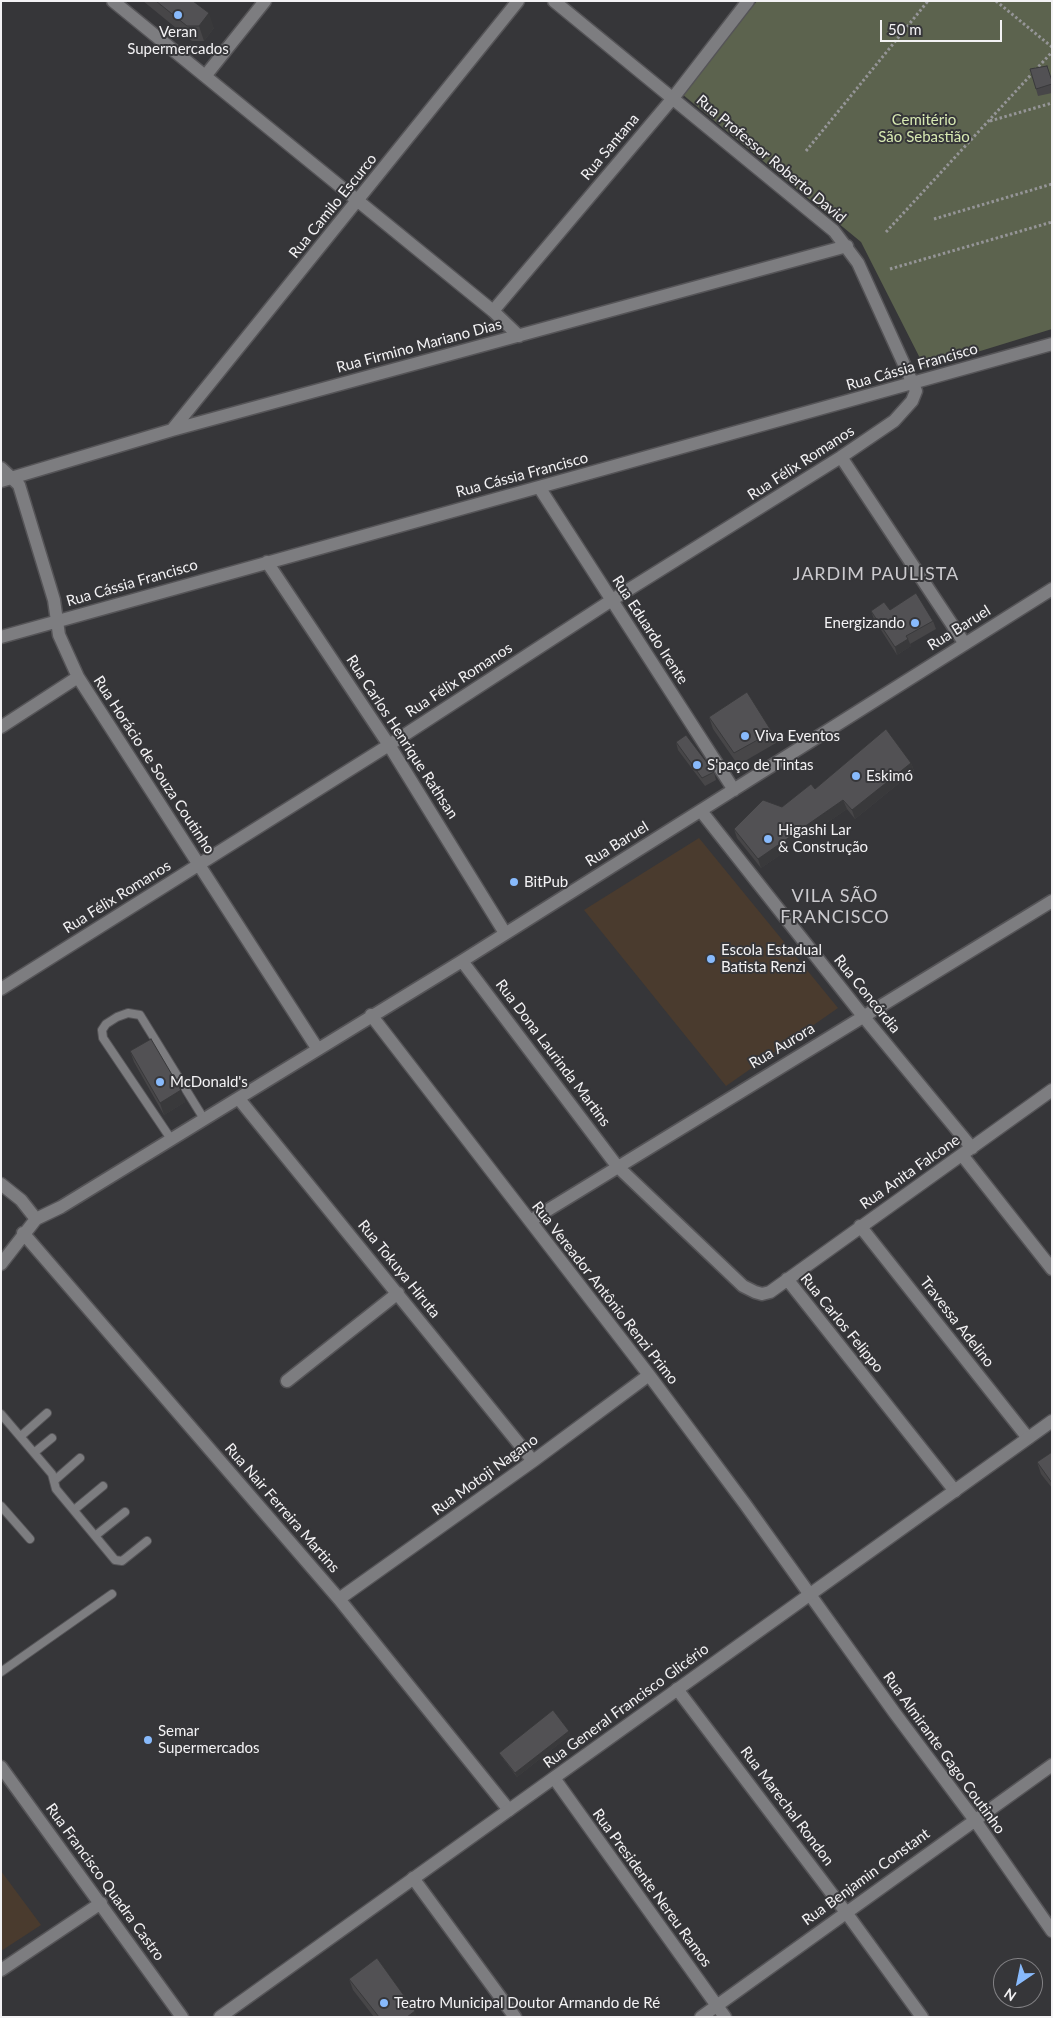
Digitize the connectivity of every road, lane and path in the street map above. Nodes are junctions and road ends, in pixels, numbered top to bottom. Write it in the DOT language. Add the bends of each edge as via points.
graph roads {
  1 [pos="113,1"];
  2 [pos="265,1"];
  3 [pos="518,1"];
  4 [pos="554,1"];
  5 [pos="748,1"];
  6 [pos="928,1"];
  7 [pos="996,1"];
  8 [pos="1052,47"];
  9 [pos="1052,52"];
  10 [pos="206,76"];
  11 [pos="673,98"];
  12 [pos="1052,104"];
  13 [pos="989,121"];
  14 [pos="806,151"];
  15 [pos="1052,184"];
  16 [pos="358,201"];
  17 [pos="934,218"];
  18 [pos="1052,222"];
  19 [pos="886,232"];
  20 [pos="847,246"];
  21 [pos="890,269"];
  22 [pos="493,311"];
  23 [pos="519,336"];
  24 [pos="1052,344"];
  25 [pos="913,384"];
  26 [pos="172,430"];
  27 [pos="841,457"];
  28 [pos="1,468"];
  29 [pos="7,479"];
  30 [pos="539,488"];
  31 [pos="268,562"];
  32 [pos="1052,589"];
  33 [pos="612,600"];
  34 [pos="57,621"];
  35 [pos="1,638"];
  36 [pos="965,644"];
  37 [pos="78,678"];
  38 [pos="1,727"];
  39 [pos="389,745"];
  40 [pos="734,790"];
  41 [pos="701,811"];
  42 [pos="199,865"];
  43 [pos="1052,901"];
  44 [pos="505,933"];
  45 [pos="462,961"];
  46 [pos="1,973"];
  47 [pos="5,986"];
  48 [pos="371,1015"];
  49 [pos="863,1016"];
  50 [pos="317,1048"];
  51 [pos="1052,1090"];
  52 [pos="239,1099"];
  53 [pos="204,1119"];
  54 [pos="172,1139"];
  55 [pos="967,1151"];
  56 [pos="617,1166"];
  57 [pos="1,1184"];
  58 [pos="36,1219"];
  59 [pos="530,1221"];
  60 [pos="860,1226"];
  61 [pos="23,1233"];
  62 [pos="1,1264"];
  63 [pos="1052,1269"];
  64 [pos="786,1279"];
  65 [pos="398,1293"];
  66 [pos="648,1375"];
  67 [pos="287,1381"];
  68 [pos="47,1413"];
  69 [pos="1,1414"];
  70 [pos="1052,1421"];
  71 [pos="20,1436"];
  72 [pos="52,1438"];
  73 [pos="1028,1438"];
  74 [pos="34,1452"];
  75 [pos="80,1458"];
  76 [pos="534,1461"];
  77 [pos="55,1480"];
  78 [pos="104,1486"];
  79 [pos="955,1490"];
  80 [pos="1,1506"];
  81 [pos="74,1510"];
  82 [pos="125,1512"];
  83 [pos="95,1536"];
  84 [pos="30,1539"];
  85 [pos="147,1542"];
  86 [pos="112,1594"];
  87 [pos="810,1594"];
  88 [pos="339,1599"];
  89 [pos="1,1672"];
  90 [pos="677,1689"];
  91 [pos="1052,1764"];
  92 [pos="1,1767"];
  93 [pos="554,1778"];
  94 [pos="509,1810"];
  95 [pos="974,1819"];
  96 [pos="413,1878"];
  97 [pos="101,1903"];
  98 [pos="845,1911"];
  99 [pos="1052,1931"];
  100 [pos="1,1970"];
  101 [pos="717,2005"];
  102 [pos="182,2017"];
  103 [pos="220,2017"];
  104 [pos="515,2017"];
  105 [pos="701,2017"];
  106 [pos="725,2017"];
  107 [pos="922,2017"];
  1 -- 10 [label="street"];
  2 -- 10 [label="street"];
  3 -- 16 [label="street, Rua Camilo Escurco"];
  4 -- 11 [label="street, Rua Professor Roberto David"];
  5 -- 11 [label="street, Rua Santana"];
  6 -- 14 [label="path"];
  7 -- 8 [label="path"];
  9 -- 13 [label="path"];
  10 -- 16 [label="street"];
  11 -- 20 [label="street, Rua Professor Roberto David" via="834,231"];
  11 -- 22 [label="street, Rua Santana"];
  12 -- 13 [label="path"];
  13 -- 19 [label="path"];
  15 -- 17 [label="path"];
  16 -- 22 [label="street"];
  16 -- 26 [label="street, Rua Camilo Escurco"];
  18 -- 21 [label="path"];
  20 -- 23 [label="street, Rua Firmino Mariano Dias"];
  20 -- 25 [label="street, Rua Professor Roberto David" via="858,263"];
  22 -- 23 [label="street"];
  23 -- 26 [label="street, Rua Firmino Mariano Dias"];
  24 -- 25 [label="street, Rua Cássia Francisco"];
  25 -- 27 [label="street, Rua Félix Romanos" via="916,391 905,410"];
  25 -- 30 [label="street, Rua Cássia Francisco"];
  26 -- 29 [label="street, Rua Firmino Mariano Dias"];
  27 -- 33 [label="street, Rua Félix Romanos"];
  27 -- 36 [label="street"];
  28 -- 29 [label="street"];
  29 -- 34 [label="street, Rua Horácio de Souza Coutinho" via="20,485 54,600"];
  30 -- 31 [label="street, Rua Cássia Francisco"];
  30 -- 33 [label="street, Rua Eduardo Irente"];
  31 -- 34 [label="street, Rua Cássia Francisco"];
  31 -- 39 [label="street, Rua Carlos Henrique Rathsan"];
  32 -- 36 [label="street, Rua Baruel"];
  33 -- 39 [label="street, Rua Félix Romanos"];
  33 -- 40 [label="street, Rua Eduardo Irente"];
  34 -- 35 [label="street, Rua Cássia Francisco"];
  34 -- 37 [label="street, Rua Horácio de Souza Coutinho" via="64,649"];
  36 -- 40 [label="street, Rua Baruel"];
  37 -- 38 [label="street"];
  37 -- 42 [label="street, Rua Horácio de Souza Coutinho"];
  39 -- 42 [label="street, Rua Félix Romanos"];
  39 -- 44 [label="street, Rua Carlos Henrique Rathsan"];
  40 -- 41 [label="street, Rua Baruel"];
  41 -- 44 [label="street, Rua Baruel"];
  41 -- 49 [label="street, Rua Concórdia"];
  42 -- 47 [label="street, Rua Félix Romanos"];
  42 -- 50 [label="street, Rua Horácio de Souza Coutinho"];
  43 -- 49 [label="street, Rua Aurora"];
  44 -- 45 [label="street, Rua Baruel"];
  45 -- 48 [label="street, Rua Baruel"];
  45 -- 56 [label="street, Rua Dona Laurinda Martins"];
  46 -- 47 [label="street"];
  48 -- 50 [label="street, Rua Baruel"];
  48 -- 59 [label="street, Rua Vereador Antônio Renzi Primo"];
  49 -- 55 [label="street, Rua Concórdia"];
  49 -- 56 [label="street, Rua Aurora"];
  50 -- 52 [label="street, Rua Baruel"];
  51 -- 55 [label="street, Rua Anita Falcone"];
  52 -- 53 [label="street, Rua Baruel"];
  52 -- 65 [label="street, Rua Tokuya Hiruta"];
  53 -- 54 [label="street, Rua Baruel"];
  53 -- 54 [label="lane" via="140,1015 128,1013 117,1017 106,1024 102,1030 103,1038"];
  54 -- 58 [label="street, Rua Baruel" via="61,1208"];
  55 -- 60 [label="street, Rua Anita Falcone"];
  55 -- 63 [label="street, Rua Concórdia"];
  56 -- 59 [label="street, Rua Aurora"];
  56 -- 64 [label="street, Rua Carlos Felippo" via="743,1286 762,1294 770,1292"];
  57 -- 58 [label="street" via="22,1200"];
  58 -- 61 [label="street"];
  59 -- 66 [label="street, Rua Vereador Antônio Renzi Primo"];
  60 -- 64 [label="street, Rua Anita Falcone"];
  60 -- 73 [label="street, Travessa Adelino"];
  61 -- 62 [label="street"];
  61 -- 88 [label="street, Rua Nair Ferreira Martins"];
  64 -- 79 [label="street, Rua Carlos Felippo"];
  65 -- 67 [label="street"];
  65 -- 76 [label="street, Rua Tokuya Hiruta"];
  66 -- 76 [label="street, Rua Motoji Nagano"];
  66 -- 87 [label="street, Rua Vereador Antônio Renzi Primo"];
  68 -- 71 [label="lane"];
  69 -- 71 [label="lane"];
  70 -- 73 [label="street, Rua General Francisco Glicério"];
  71 -- 74 [label="lane"];
  72 -- 74 [label="lane"];
  73 -- 79 [label="street, Rua General Francisco Glicério"];
  74 -- 77 [label="lane"];
  75 -- 77 [label="lane"];
  76 -- 88 [label="street, Rua Motoji Nagano"];
  77 -- 81 [label="lane" via="56,1489"];
  78 -- 81 [label="lane"];
  79 -- 87 [label="street, Rua General Francisco Glicério"];
  80 -- 84 [label="lane"];
  81 -- 83 [label="lane"];
  82 -- 83 [label="lane"];
  83 -- 85 [label="lane" via="118,1562"];
  86 -- 89 [label="lane"];
  87 -- 90 [label="street, Rua General Francisco Glicério"];
  87 -- 95 [label="street, Rua Almirante Gago Coutinho"];
  88 -- 94 [label="street, Rua Nair Ferreira Martins"];
  90 -- 93 [label="street, Rua General Francisco Glicério"];
  90 -- 98 [label="street, Rua Marechal Rondon"];
  91 -- 95 [label="street, Rua Benjamin Constant"];
  92 -- 97 [label="street, Rua Francisco Quadra Castro"];
  93 -- 94 [label="street, Rua General Francisco Glicério"];
  93 -- 101 [label="street, Rua Presidente Nereu Ramos"];
  94 -- 96 [label="street, Rua General Francisco Glicério"];
  95 -- 98 [label="street, Rua Benjamin Constant"];
  95 -- 99 [label="street, Rua Almirante Gago Coutinho"];
  96 -- 103 [label="street, Rua General Francisco Glicério"];
  96 -- 104 [label="street"];
  97 -- 100 [label="street"];
  97 -- 102 [label="street, Rua Francisco Quadra Castro"];
  98 -- 101 [label="street, Rua Benjamin Constant"];
  98 -- 107 [label="street, Rua Marechal Rondon"];
  101 -- 105 [label="street, Rua Benjamin Constant"];
  101 -- 106 [label="street, Rua Presidente Nereu Ramos"];
}
